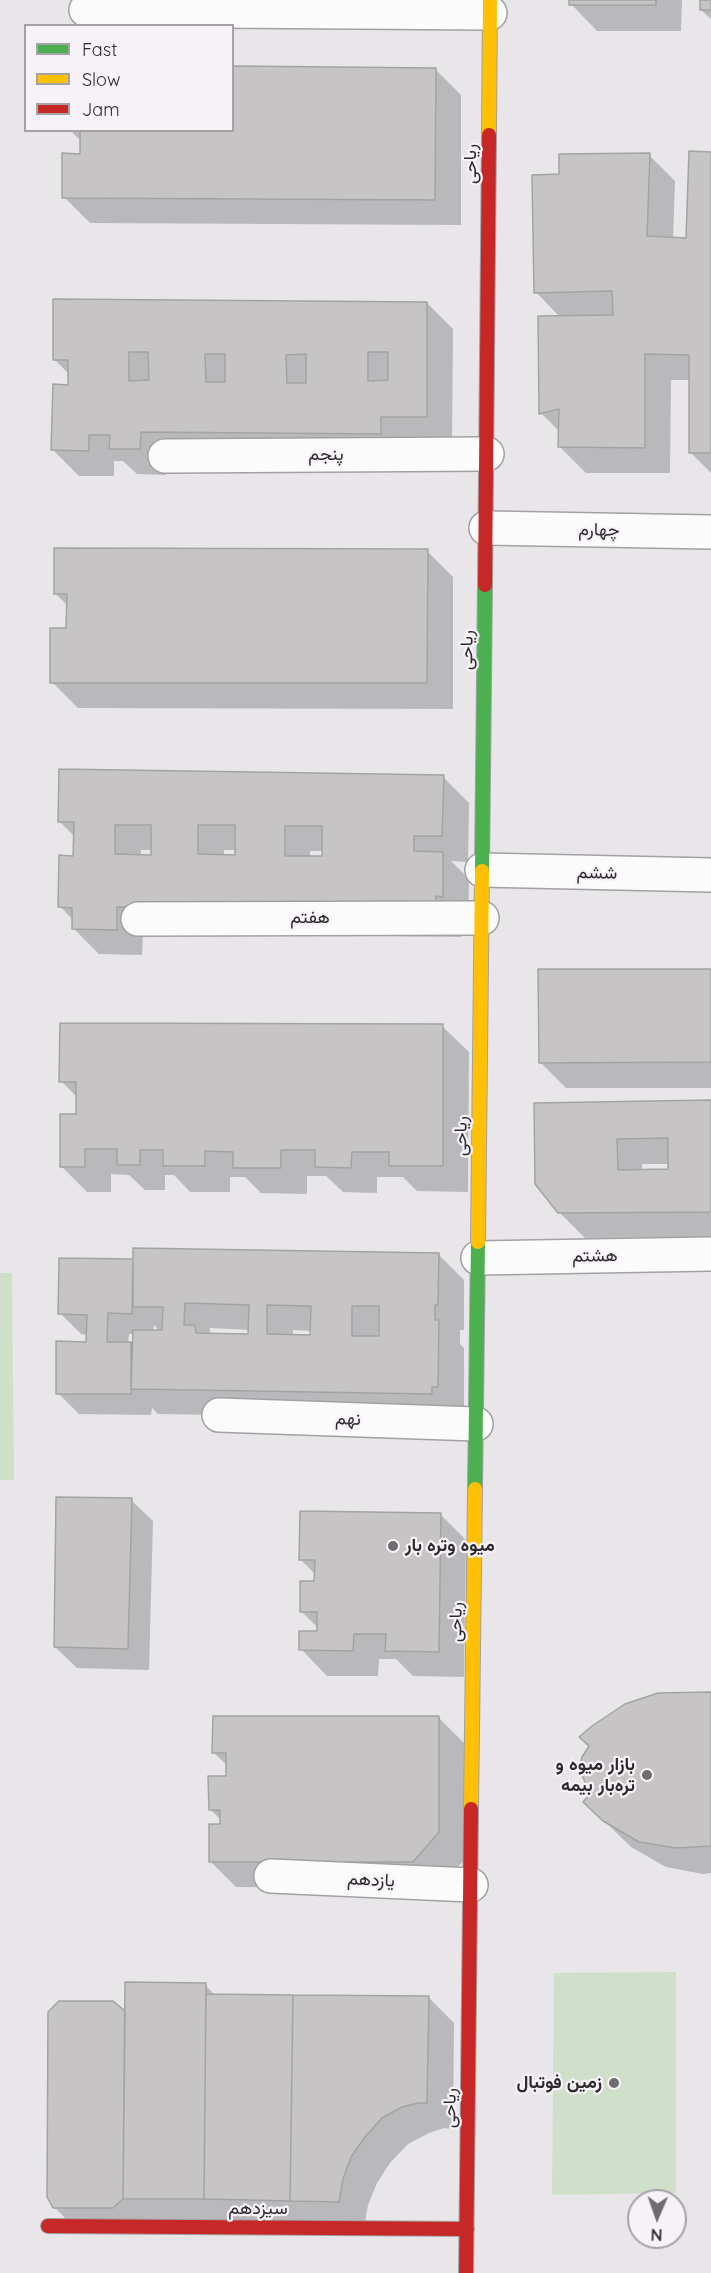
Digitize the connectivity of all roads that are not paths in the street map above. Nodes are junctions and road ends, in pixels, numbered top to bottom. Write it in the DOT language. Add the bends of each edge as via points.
graph roads {
  1 [pos="490,7"];
  2 [pos="86,10"];
  3 [pos="487,454"];
  4 [pos="165,456"];
  5 [pos="486,528"];
  6 [pos="711,532"];
  7 [pos="482,870"];
  8 [pos="711,875"];
  9 [pos="482,918"];
  10 [pos="138,919"];
  11 [pos="711,1254"];
  12 [pos="478,1258"];
  13 [pos="219,1415"];
  14 [pos="476,1424"];
  15 [pos="271,1876"];
  16 [pos="471,1885"];
  17 [pos="48,2226"];
  18 [pos="467,2229"];
  19 [pos="466,2273"];
  1 -- 2 [label="street"];
  1 -- 3 [label="street, ریاحی"];
  3 -- 4 [label="street, پنجم"];
  3 -- 5 [label="street, ریاحی"];
  5 -- 6 [label="street, چهارم"];
  5 -- 7 [label="street, ریاحی"];
  7 -- 8 [label="street, ششم"];
  7 -- 9 [label="street, ریاحی"];
  9 -- 10 [label="street, هفتم"];
  9 -- 12 [label="street, ریاحی"];
  11 -- 12 [label="street, هشتم"];
  12 -- 14 [label="street, ریاحی"];
  13 -- 14 [label="street, نهم"];
  14 -- 16 [label="street, ریاحی"];
  15 -- 16 [label="street, یازدهم"];
  16 -- 18 [label="street, ریاحی"];
  17 -- 18 [label="street, سیزدهم"];
  18 -- 19 [label="street, ریاحی"];
}
